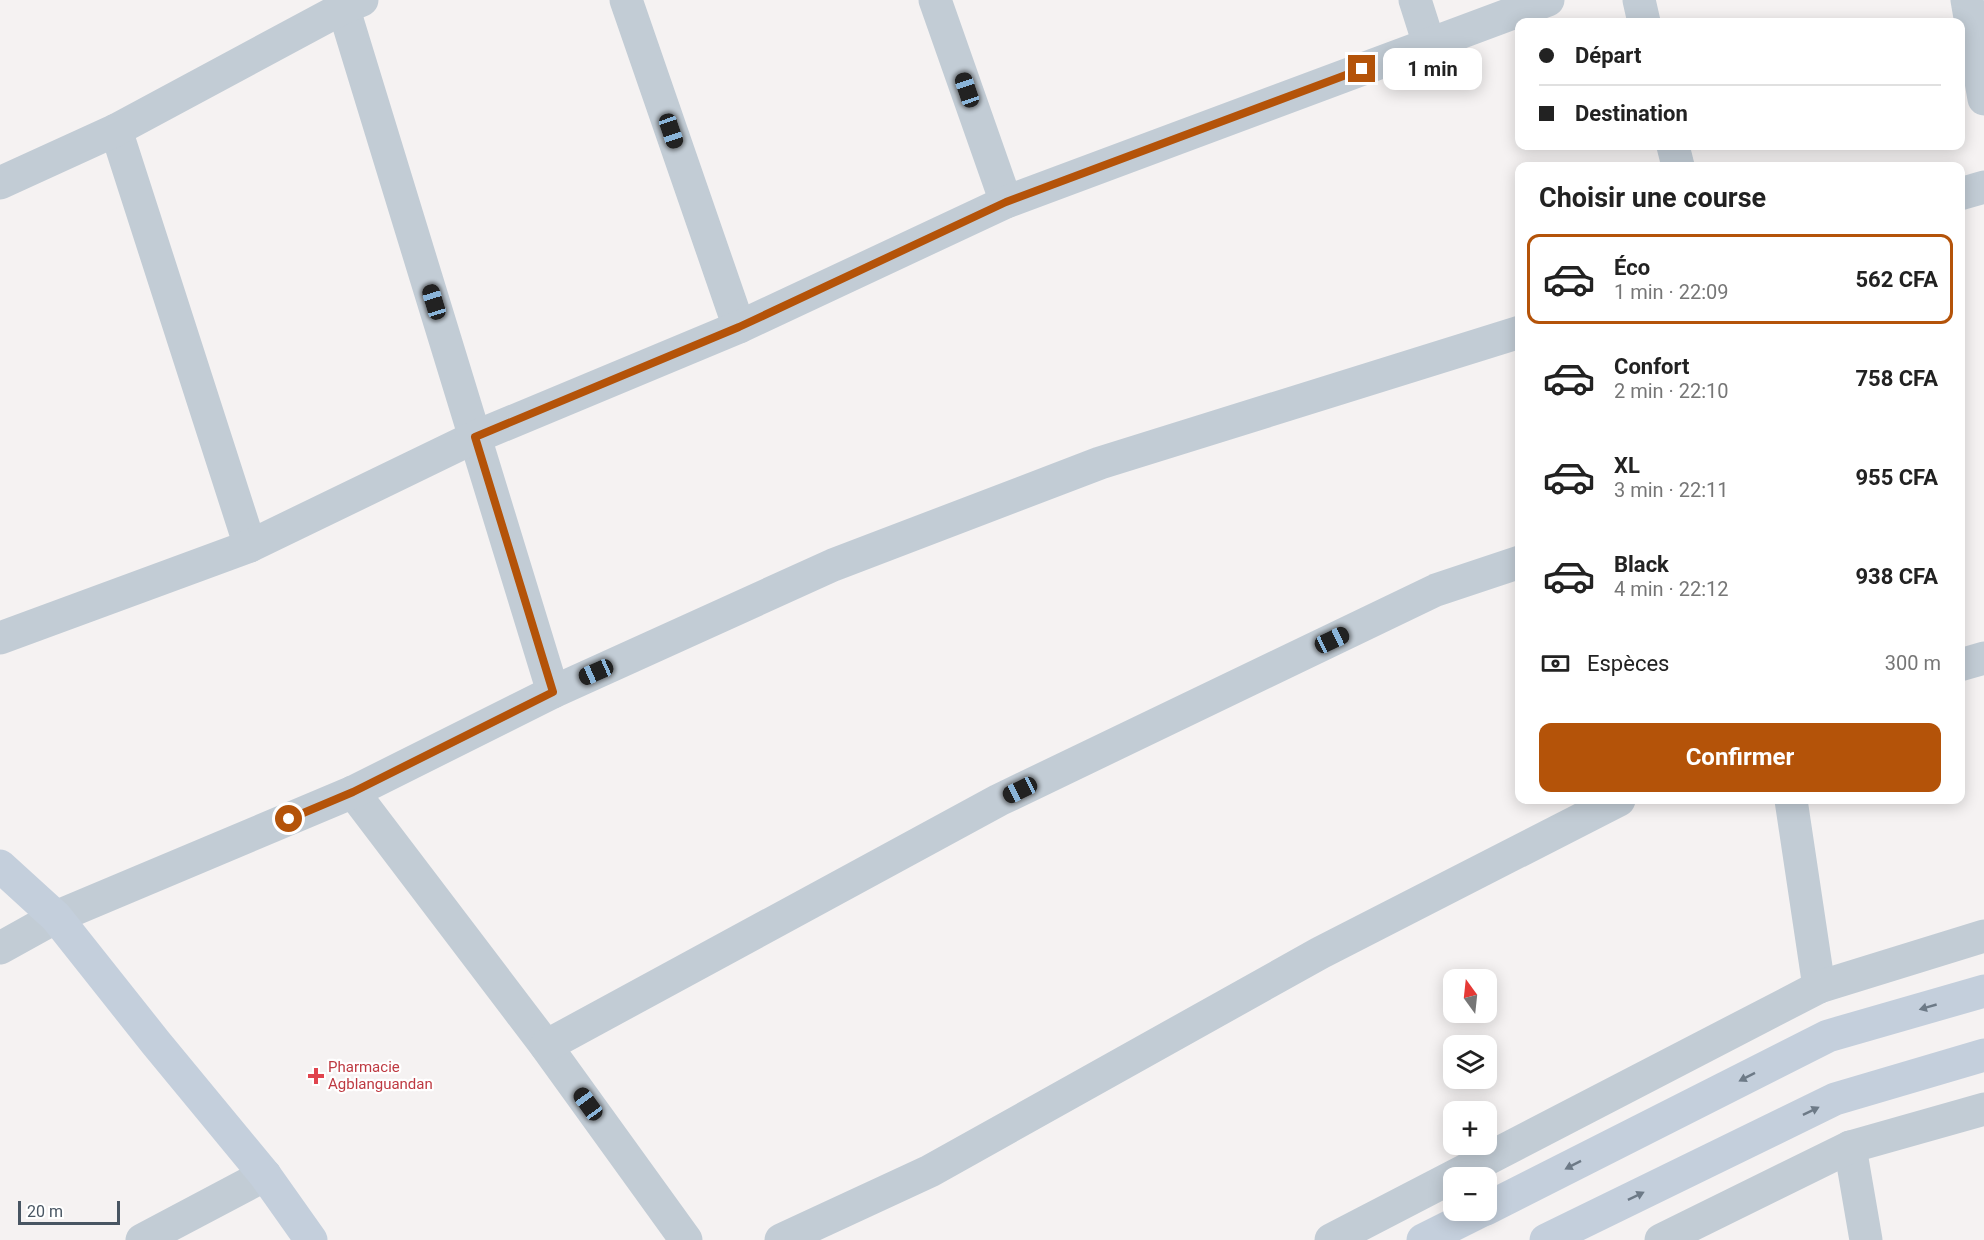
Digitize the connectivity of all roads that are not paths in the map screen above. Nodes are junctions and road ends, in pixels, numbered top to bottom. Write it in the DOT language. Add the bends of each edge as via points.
graph roads {
  1 [pos="626,0"];
  2 [pos="935,0"];
  3 [pos="1415,0"];
  4 [pos="1548,0"];
  5 [pos="1639,0"];
  6 [pos="1967,0"];
  7 [pos="349,3"];
  8 [pos="1643,18"];
  9 [pos="1429,44"];
  10 [pos="1984,99"];
  11 [pos="116,130"];
  12 [pos="0,183"];
  13 [pos="1984,187"];
  14 [pos="1965,193"];
  15 [pos="1006,202"];
  16 [pos="739,327"];
  17 [pos="1515,334"];
  18 [pos="475,437"];
  19 [pos="250,546"];
  20 [pos="1515,564"];
  21 [pos="0,638"];
  22 [pos="1984,658"];
  23 [pos="1965,664"];
  24 [pos="553,692"];
  25 [pos="353,792"];
  26 [pos="1611,804"];
  27 [pos="1792,804"];
  28 [pos="0,866"];
  29 [pos="56,917"];
  30 [pos="1984,936"];
  31 [pos="0,948"];
  32 [pos="1819,987"];
  33 [pos="1984,991"];
  34 [pos="546,1046"];
  35 [pos="1984,1055"];
  36 [pos="1984,1109"];
  37 [pos="1850,1147"];
  38 [pos="265,1175"];
  39 [pos="1497,1204"];
  40 [pos="1462,1221"];
  41 [pos="142,1240"];
  42 [pos="311,1240"];
  43 [pos="686,1240"];
  44 [pos="781,1240"];
  45 [pos="1331,1240"];
  46 [pos="1423,1240"];
  47 [pos="1546,1240"];
  48 [pos="1661,1240"];
  49 [pos="1866,1240"];
  1 -- 16 [label="street"];
  2 -- 15 [label="street"];
  3 -- 9 [label="street"];
  4 -- 9 [label="street"];
  5 -- 8 [label="street"];
  6 -- 10 [label="street"];
  7 -- 11 [label="street"];
  7 -- 18 [label="street"];
  9 -- 15 [label="street"];
  11 -- 12 [label="street"];
  11 -- 19 [label="street"];
  13 -- 14 [label="street"];
  15 -- 16 [label="street"];
  16 -- 18 [label="street"];
  17 -- 24 [label="street" via="1100,463 833,565"];
  18 -- 19 [label="street"];
  18 -- 24 [label="street"];
  19 -- 21 [label="street"];
  20 -- 34 [label="street" via="1436,590 999,800"];
  22 -- 23 [label="street"];
  24 -- 25 [label="street"];
  25 -- 29 [label="street"];
  25 -- 34 [label="street"];
  26 -- 44 [label="street" via="1320,953 930,1171"];
  27 -- 32 [label="street"];
  28 -- 29 [label="street"];
  29 -- 31 [label="street"];
  29 -- 38 [label="street"];
  30 -- 32 [label="street"];
  32 -- 45 [label="street"];
  33 -- 39 [label="street, one-way" via="1828,1036"];
  34 -- 43 [label="street"];
  47 -- 35 [label="street, one-way" via="1835,1099"];
  36 -- 37 [label="street"];
  37 -- 48 [label="street"];
  37 -- 49 [label="street"];
  38 -- 41 [label="street"];
  38 -- 42 [label="street"];
  40 -- 46 [label="street"];
}
